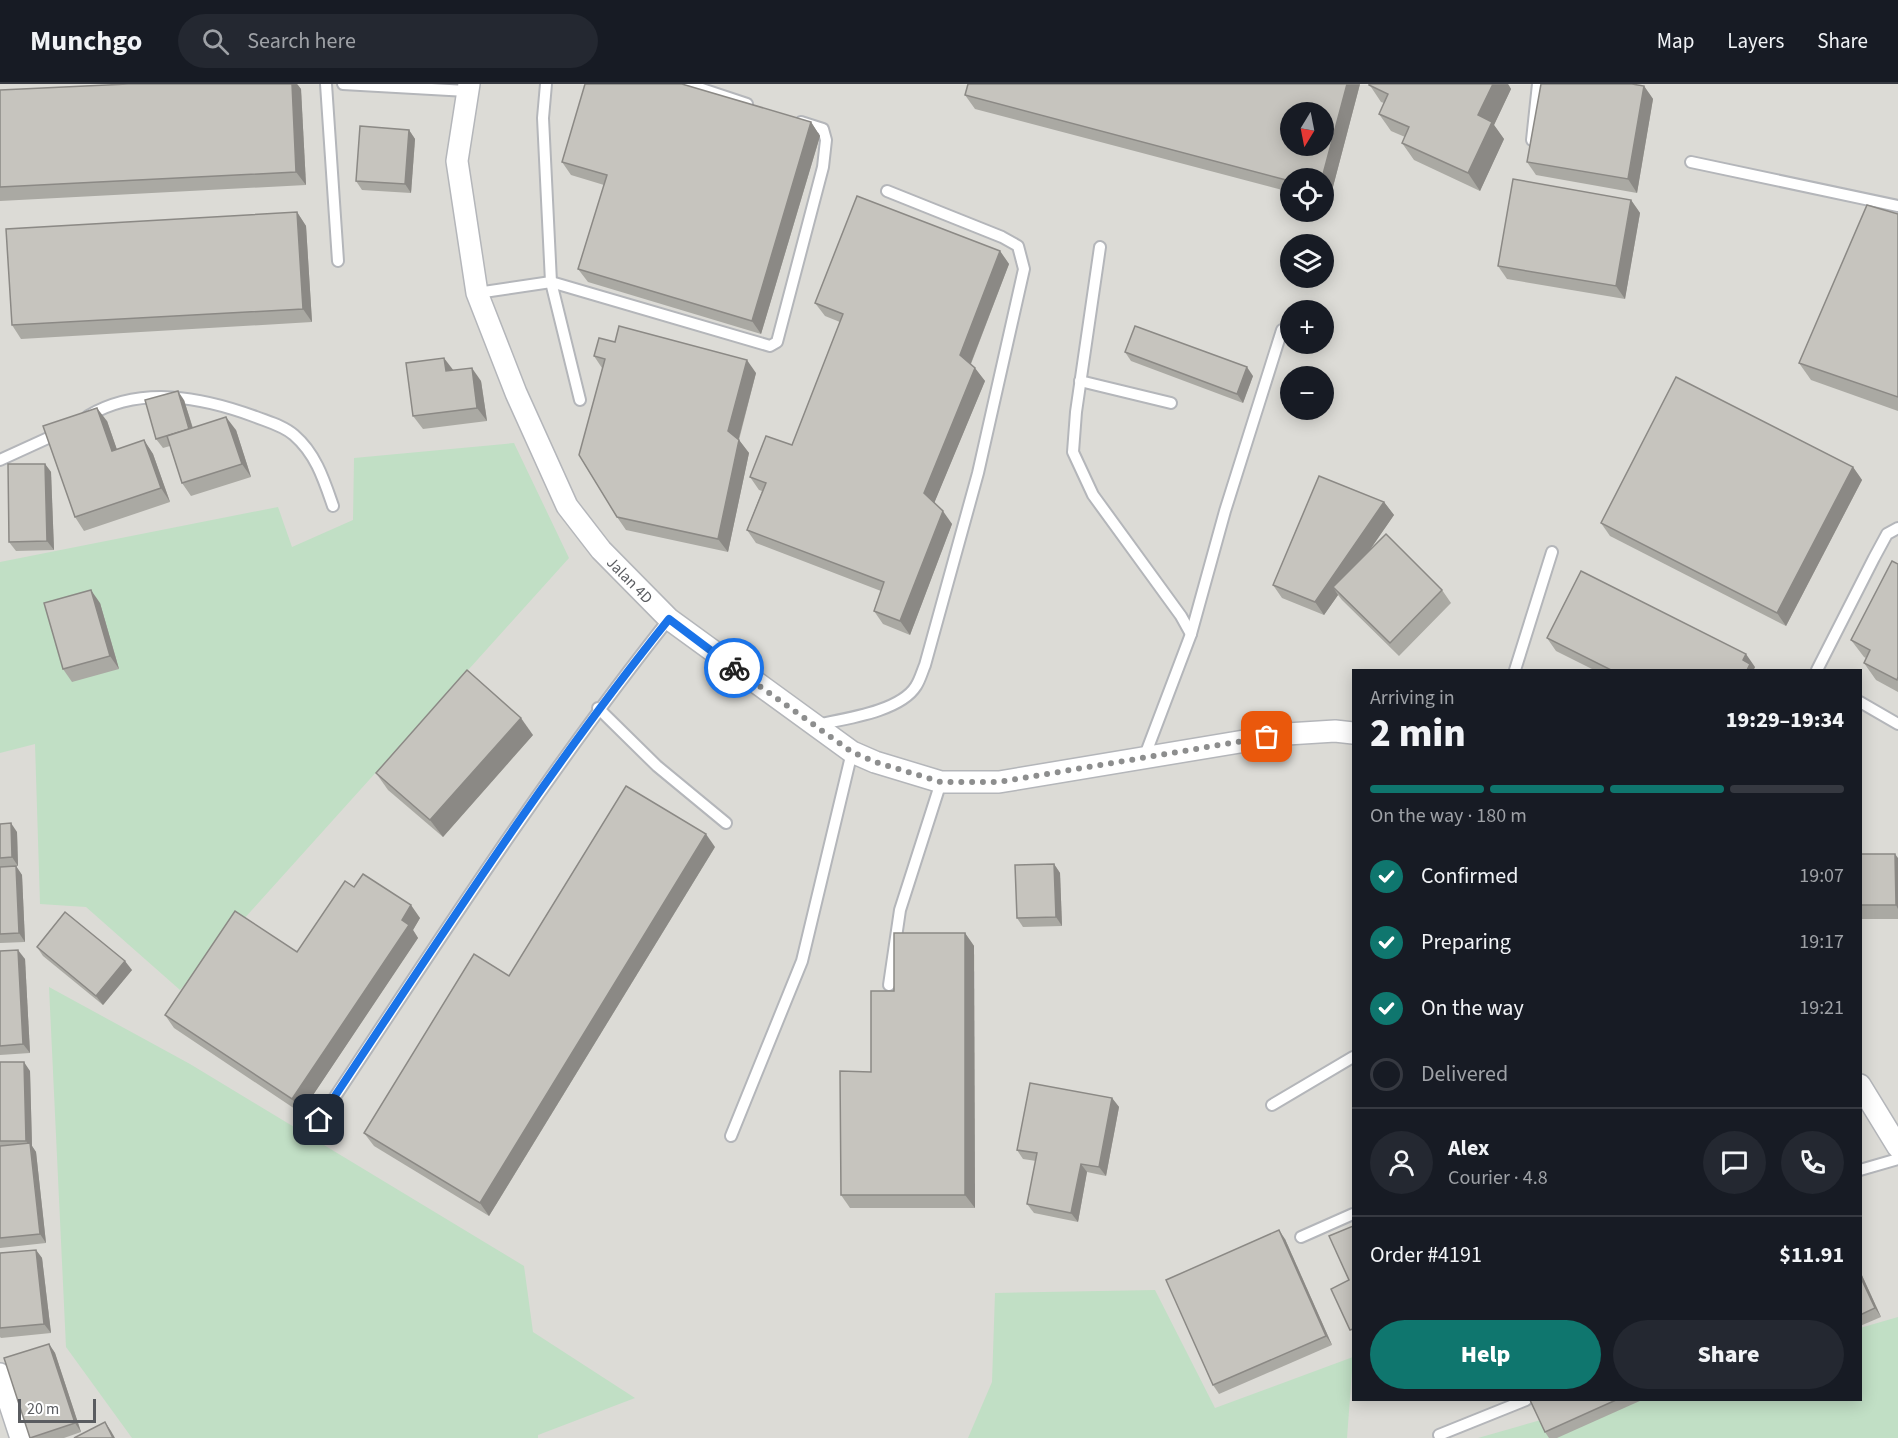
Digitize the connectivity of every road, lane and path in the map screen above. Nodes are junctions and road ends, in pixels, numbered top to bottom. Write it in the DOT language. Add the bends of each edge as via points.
graph roads {
  1 [pos="326,84"];
  2 [pos="343,84"];
  3 [pos="546,84"];
  4 [pos="687,84"];
  5 [pos="1538,84"];
  6 [pos="468,88"];
  7 [pos="755,106"];
  8 [pos="789,117"];
  9 [pos="1531,147"];
  10 [pos="1691,162"];
  11 [pos="887,191"];
  12 [pos="1898,206"];
  13 [pos="1100,247"];
  14 [pos="338,261"];
  15 [pos="552,282"];
  16 [pos="477,292"];
  17 [pos="1280,336"];
  18 [pos="1080,381"];
  19 [pos="580,400"];
  20 [pos="1171,403"];
  21 [pos="0,460"];
  22 [pos="333,506"];
  23 [pos="1898,528"];
  24 [pos="1551,552"];
  25 [pos="669,619"];
  26 [pos="1191,634"];
  27 [pos="1515,669"];
  28 [pos="1818,669"];
  29 [pos="1862,703"];
  30 [pos="598,708"];
  31 [pos="1898,724"];
  32 [pos="813,725"];
  33 [pos="1352,733"];
  34 [pos="852,752"];
  35 [pos="1144,758"];
  36 [pos="941,782"];
  37 [pos="726,823"];
  38 [pos="889,985"];
  39 [pos="1352,1058"];
  40 [pos="1862,1088"];
  41 [pos="1272,1105"];
  42 [pos="319,1120"];
  43 [pos="731,1136"];
  44 [pos="1898,1147"];
  45 [pos="1898,1159"];
  46 [pos="1862,1169"];
  47 [pos="1352,1214"];
  48 [pos="1301,1237"];
  49 [pos="0,1374"];
  50 [pos="1524,1401"];
  51 [pos="1439,1435"];
  52 [pos="21,1438"];
  1 -- 14 [label="lane"];
  2 -- 6 [label="lane"];
  3 -- 15 [label="lane" via="543,118"];
  4 -- 7 [label="lane"];
  5 -- 9 [label="lane"];
  6 -- 16 [label="street, Jalan 4D" via="457,161"];
  8 -- 15 [label="lane" via="822,129 826,140 823,167 777,342 770,346"];
  10 -- 12 [label="lane"];
  11 -- 32 [label="lane" via="1018,246 1024,269 978,473 925,665 915,688 902,700 863,715"];
  13 -- 18 [label="lane"];
  15 -- 16 [label="lane"];
  15 -- 19 [label="lane"];
  16 -- 25 [label="street, Jalan 4D" via="516,393 567,506 601,550"];
  17 -- 26 [label="lane"];
  18 -- 20 [label="lane"];
  18 -- 26 [label="lane" via="1073,452 1093,495"];
  21 -- 22 [label="lane" via="51,438 109,404 170,395 241,411 292,433 319,467"];
  23 -- 28 [label="lane" via="1887,534"];
  24 -- 27 [label="lane"];
  25 -- 30 [label="lane"];
  25 -- 32 [label="street, Jalan 4D"];
  26 -- 35 [label="lane"];
  29 -- 31 [label="lane"];
  30 -- 37 [label="lane" via="657,766"];
  30 -- 42 [label="lane"];
  32 -- 34 [label="street, Jalan 4D"];
  33 -- 35 [label="street, Jalan 4D" via="1287,734"];
  34 -- 36 [label="street, Jalan 4D"];
  34 -- 43 [label="lane" via="802,961"];
  35 -- 36 [label="street, Jalan 4D" via="999,782"];
  36 -- 38 [label="lane" via="900,910"];
  39 -- 41 [label="lane"];
  40 -- 44 [label="street"];
  45 -- 46 [label="lane"];
  47 -- 48 [label="lane"];
  49 -- 52 [label="street"];
  50 -- 51 [label="lane"];
}
